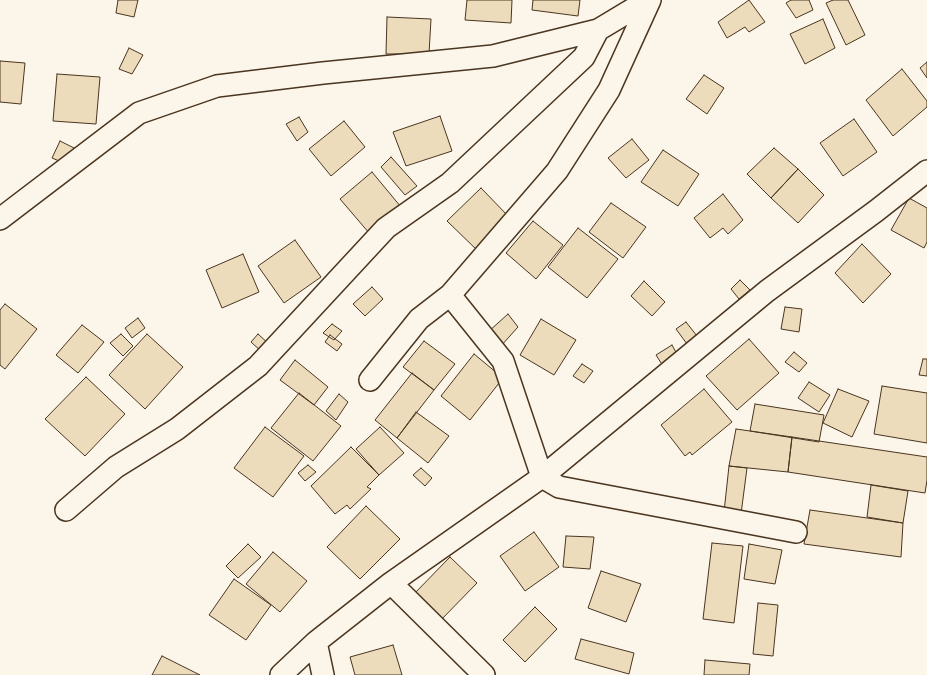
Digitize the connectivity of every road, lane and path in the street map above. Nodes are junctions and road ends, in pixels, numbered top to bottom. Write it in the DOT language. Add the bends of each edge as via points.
graph roads {
  1 [pos="649,0"];
  2 [pos="598,30"];
  3 [pos="927,171"];
  4 [pos="0,219"];
  5 [pos="450,295"];
  6 [pos="370,380"];
  7 [pos="542,477"];
  8 [pos="66,510"];
  9 [pos="796,532"];
  10 [pos="391,583"];
  11 [pos="316,642"];
  12 [pos="280,675"];
  13 [pos="323,675"];
  14 [pos="484,675"];
  1 -- 2 [label="street"];
  1 -- 5 [label="street" via="609,90 557,171"];
  2 -- 4 [label="street" via="492,56 217,86 139,113"];
  2 -- 8 [label="street" via="584,57 450,183 386,228 258,366 177,429 116,467"];
  3 -- 7 [label="street" via="767,291"];
  5 -- 6 [label="street" via="419,319"];
  5 -- 7 [label="street" via="503,361"];
  7 -- 9 [label="street" via="559,487"];
  7 -- 10 [label="street"];
  10 -- 11 [label="street"];
  10 -- 14 [label="street"];
  11 -- 12 [label="street"];
  11 -- 13 [label="street"];
}
